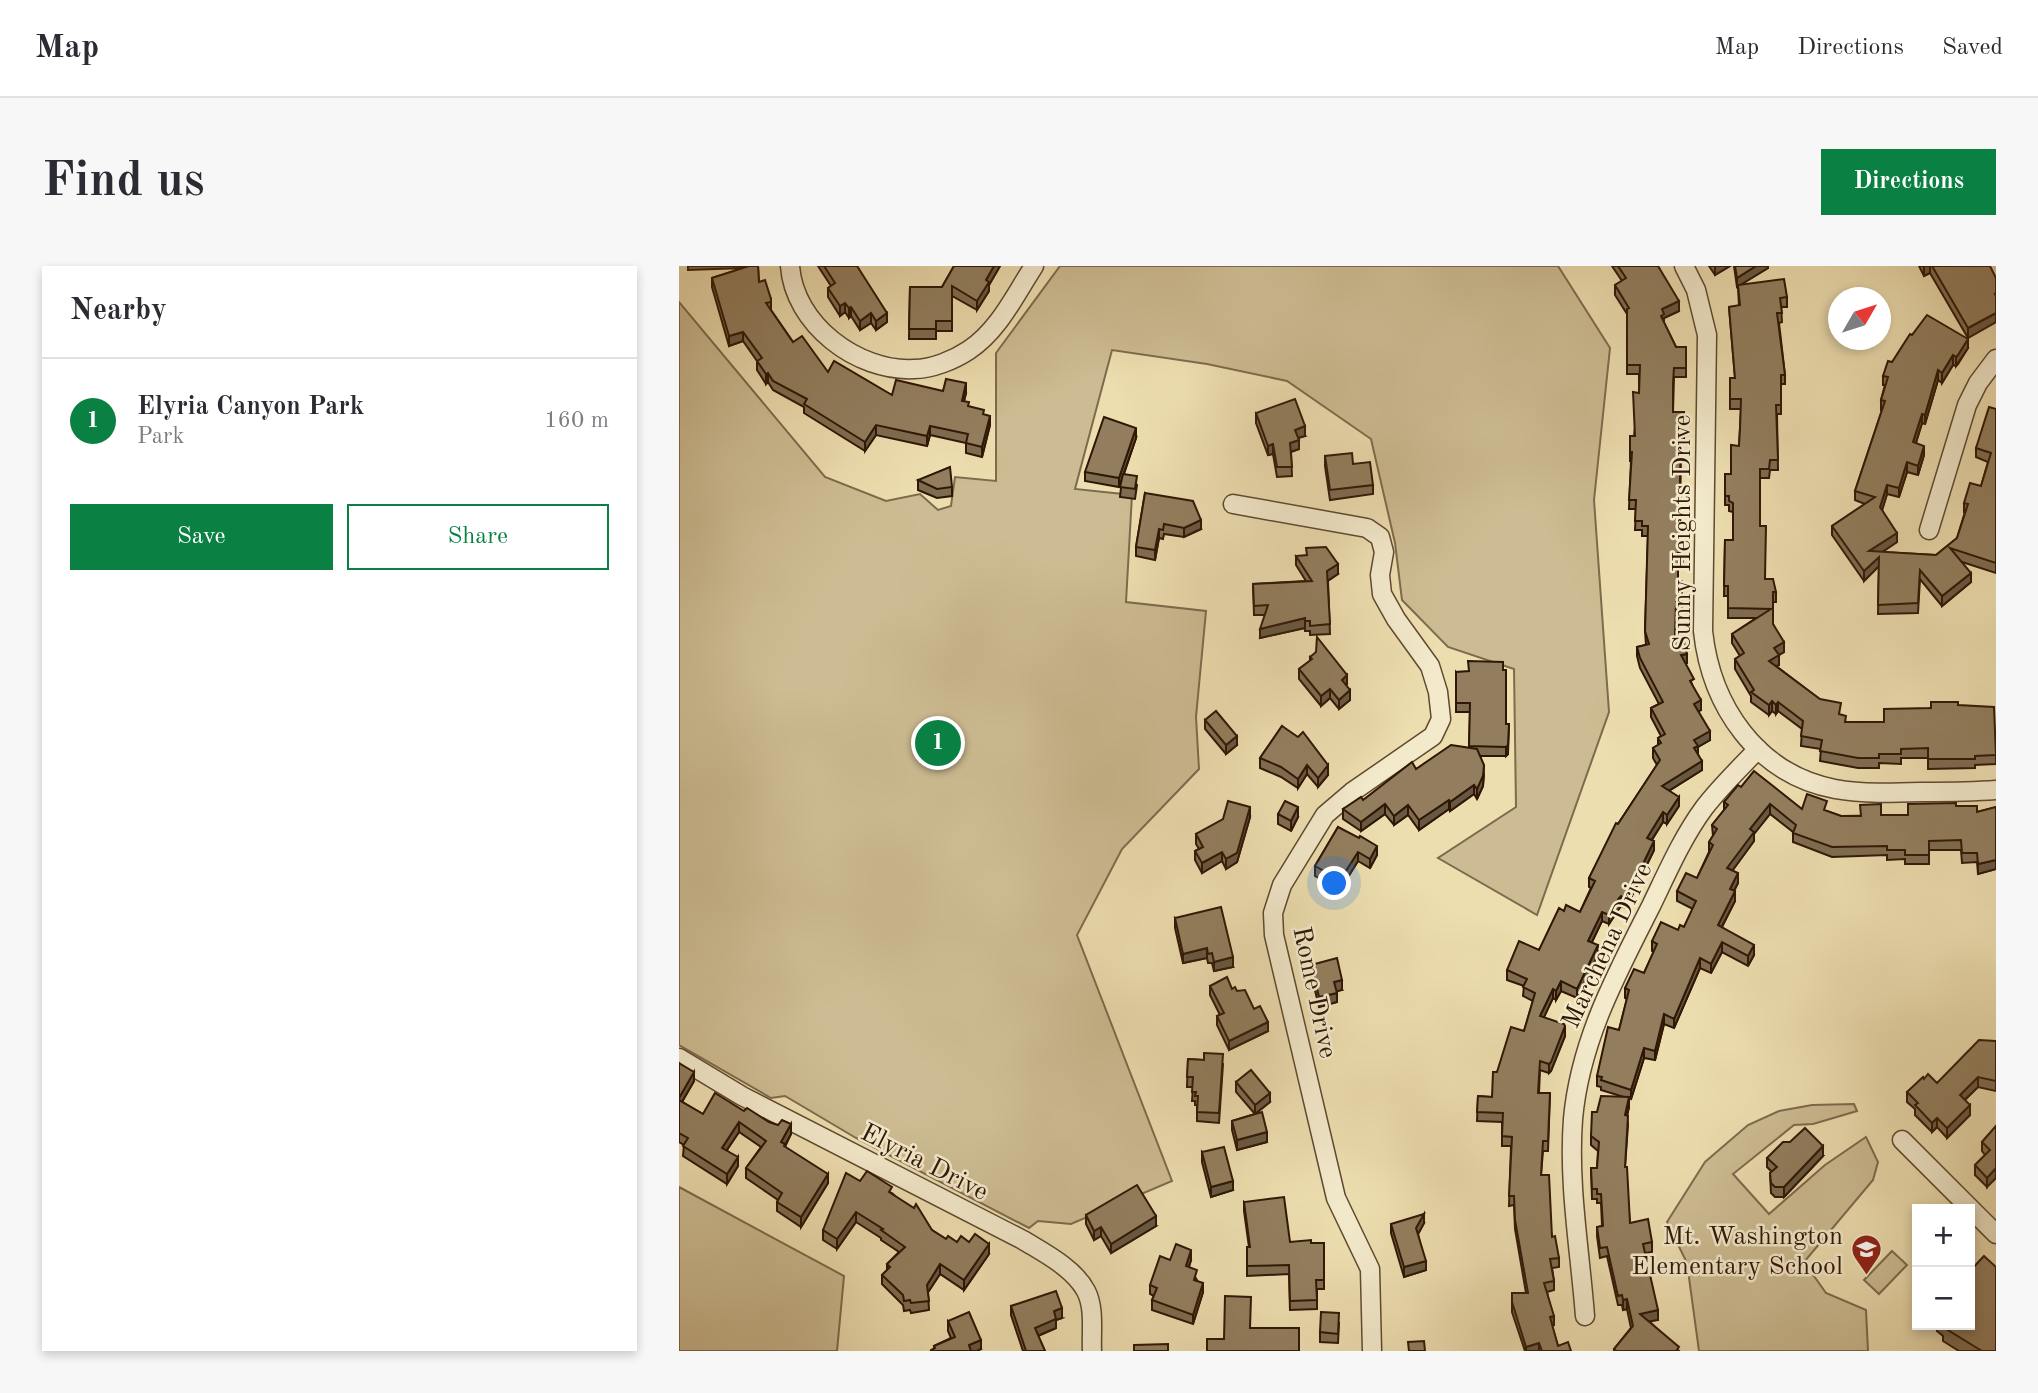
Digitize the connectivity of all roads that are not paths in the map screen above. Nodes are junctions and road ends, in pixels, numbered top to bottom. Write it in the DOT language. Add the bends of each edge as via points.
graph roads {
  1 [pos="790,266"];
  2 [pos="1034,266"];
  3 [pos="1684,266"];
  4 [pos="1996,359"];
  5 [pos="1233,504"];
  6 [pos="1929,530"];
  7 [pos="1758,749"];
  8 [pos="1996,790"];
  9 [pos="679,1058"];
  10 [pos="1902,1140"];
  11 [pos="1996,1234"];
  12 [pos="1585,1315"];
  13 [pos="1092,1351"];
  14 [pos="1372,1351"];
  1 -- 2 [label="street" via="798,298 813,322 835,343 863,360 915,369 944,362 969,349 994,327"];
  3 -- 7 [label="street, Sunny Heights Drive" via="1696,290 1707,335 1706,657 1723,704"];
  4 -- 6 [label="street" via="1967,405"];
  5 -- 14 [label="street, Rome Drive" via="1367,528 1380,537 1382,594 1430,666 1438,692 1441,719 1433,736 1325,815 1282,885 1273,913 1274,935 1336,1198 1370,1269"];
  7 -- 8 [label="street, Sunny Heights Drive" via="1806,780 1860,793"];
  7 -- 12 [label="street, Marchena Drive" via="1686,836 1609,990 1587,1047 1573,1121 1572,1170"];
  9 -- 13 [label="street, Elyria Drive" via="742,1096 1051,1258 1086,1291"];
  10 -- 11 [label="street"];
}
